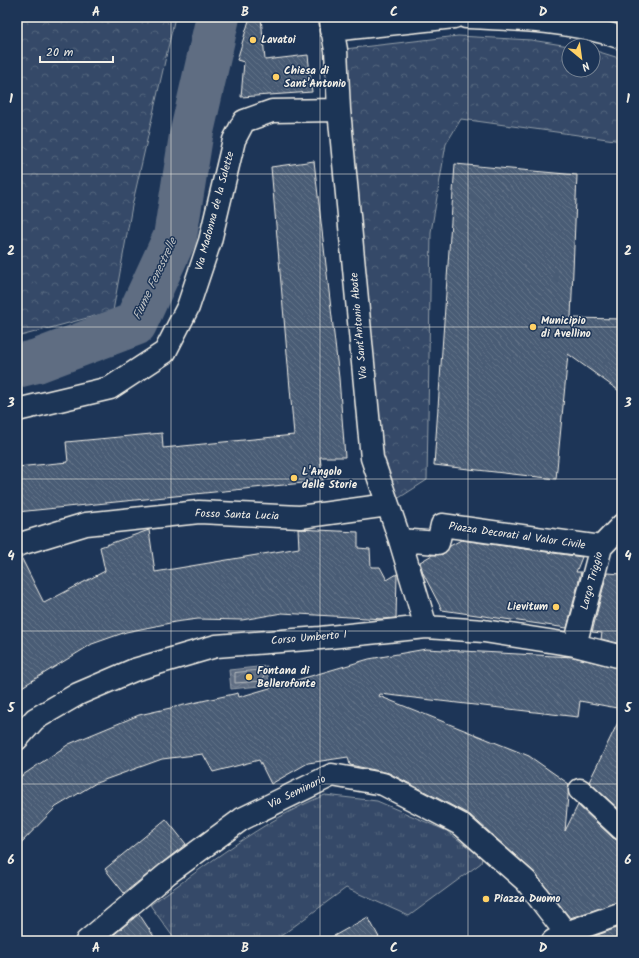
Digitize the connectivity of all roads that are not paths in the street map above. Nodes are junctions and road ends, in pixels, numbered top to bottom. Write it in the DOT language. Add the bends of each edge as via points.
graph roads {
  1 [pos="454,17"];
  2 [pos="466,17"];
  3 [pos="331,24"];
  4 [pos="622,38"];
  5 [pos="339,110"];
  6 [pos="17,410"];
  7 [pos="388,505"];
  8 [pos="622,524"];
  9 [pos="400,540"];
  10 [pos="17,545"];
  11 [pos="601,547"];
  12 [pos="426,627"];
  13 [pos="575,645"];
  14 [pos="622,657"];
  15 [pos="17,739"];
  16 [pos="580,790"];
  17 [pos="622,829"];
  18 [pos="622,913"];
  19 [pos="560,937"];
  20 [pos="87,941"];
  1 -- 3 [label="street"];
  2 -- 4 [label="street" via="520,19 603,32"];
  3 -- 5 [label="street, Via Sant'Antonio Abate" via="336,50"];
  5 -- 6 [label="street, Via Madonna de la Salette" via="272,111 244,121 234,140 210,241 188,307 165,352 110,388"];
  5 -- 7 [label="street, Via Sant'Antonio Abate" via="372,458"];
  7 -- 9 [label="street, Via Sant'Antonio Abate"];
  7 -- 10 [label="street, Fosso Santa Lucia" via="300,517 199,512 86,524"];
  8 -- 11 [label="street, Largo Triggio"];
  9 -- 11 [label="street, Piazza Decorati al Valor Civile" via="438,543 442,525"];
  9 -- 12 [label="street, Via Sant'Antonio Abate"];
  11 -- 13 [label="street, Largo Triggio"];
  12 -- 13 [label="street, Corso Umberto I" via="484,631"];
  12 -- 15 [label="street, Corso Umberto I" via="216,646 134,670 78,694 35,719"];
  13 -- 14 [label="street, Corso Umberto I"];
  16 -- 17 [label="street"];
  18 -- 19 [label="street"];
  19 -- 20 [label="street, Via Seminario" via="526,881 462,826 383,784 332,775 242,819 167,874"];
}
